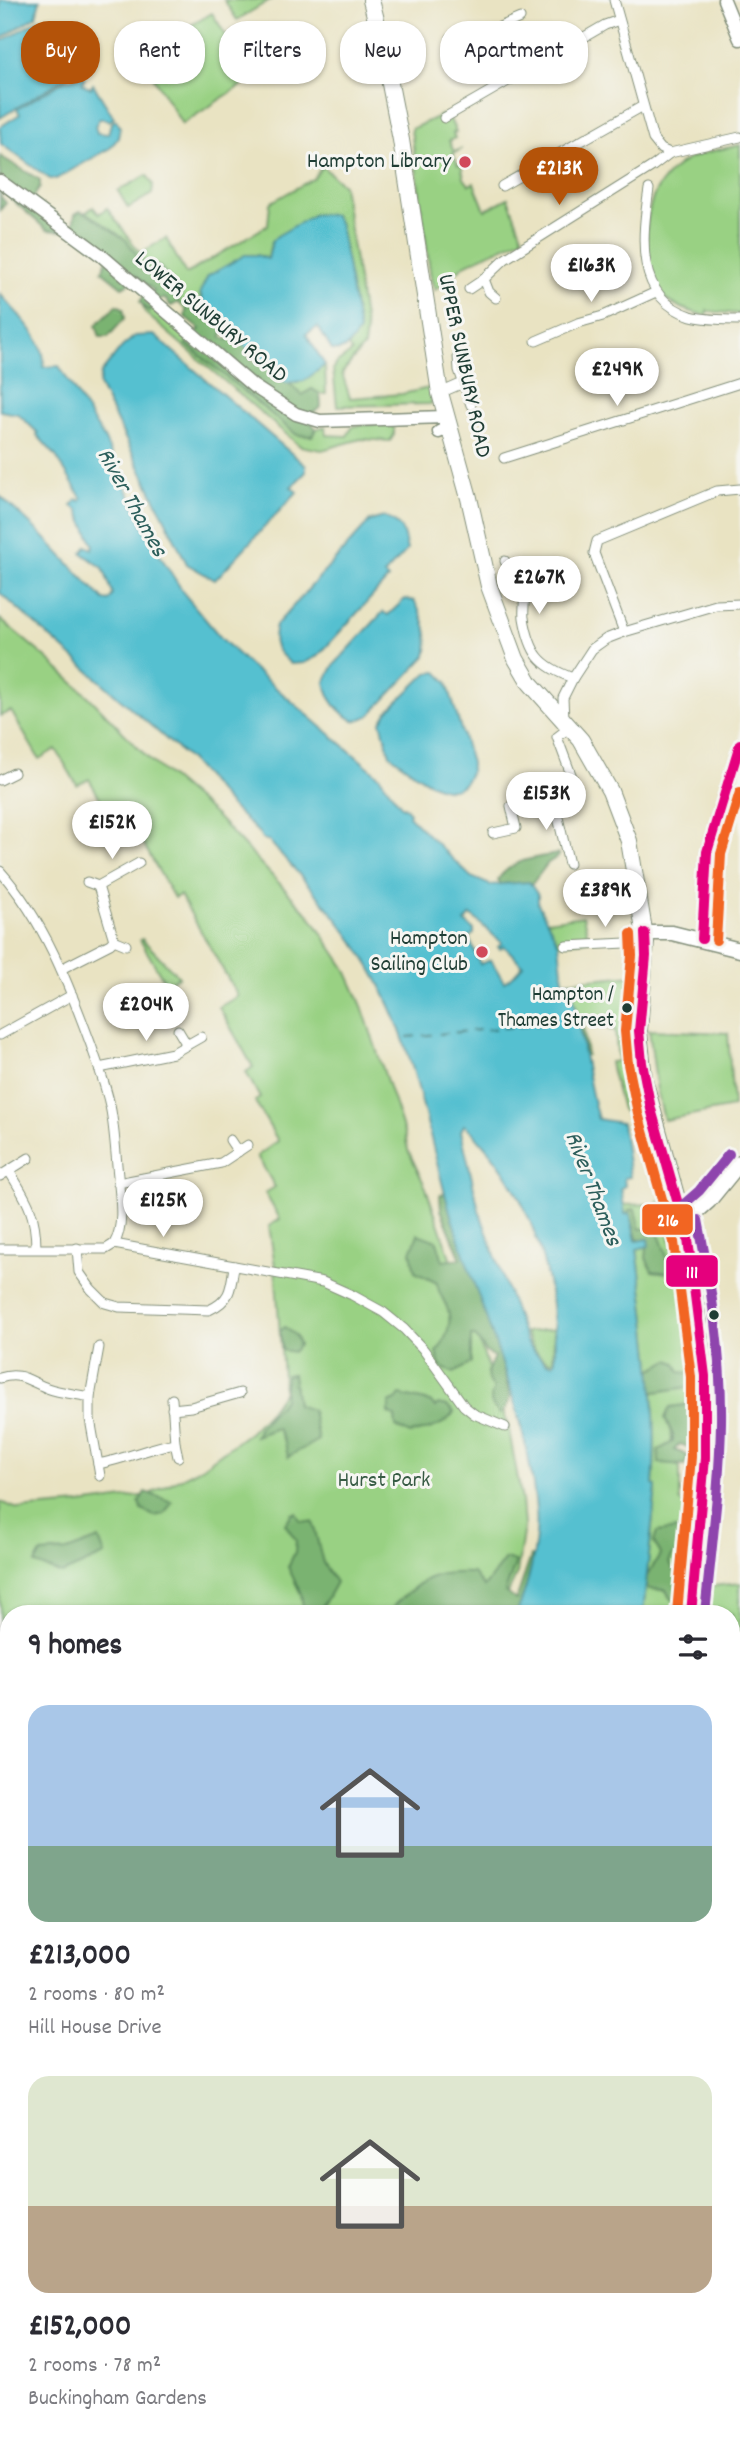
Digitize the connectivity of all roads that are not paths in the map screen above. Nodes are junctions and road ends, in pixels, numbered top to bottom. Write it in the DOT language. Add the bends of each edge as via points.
graph roads {
  1 [pos="371,0"];
  2 [pos="614,0"];
  3 [pos="724,0"];
  4 [pos="520,18"];
  5 [pos="619,20"];
  6 [pos="513,21"];
  7 [pos="588,35"];
  8 [pos="740,39"];
  9 [pos="502,84"];
  10 [pos="643,106"];
  11 [pos="444,118"];
  12 [pos="740,138"];
  13 [pos="670,153"];
  14 [pos="0,181"];
  15 [pos="502,186"];
  16 [pos="649,189"];
  17 [pos="484,279"];
  18 [pos="469,289"];
  19 [pos="656,292"];
  20 [pos="496,299"];
  21 [pos="740,320"];
  22 [pos="536,341"];
  23 [pos="458,356"];
  24 [pos="463,383"];
  25 [pos="740,383"];
  26 [pos="440,393"];
  27 [pos="471,405"];
  28 [pos="442,424"];
  29 [pos="504,458"];
  30 [pos="740,489"];
  31 [pos="505,561"];
  32 [pos="740,604"];
  33 [pos="624,632"];
  34 [pos="573,678"];
  35 [pos="567,724"];
  36 [pos="740,744"];
  37 [pos="14,772"];
  38 [pos="0,780"];
  39 [pos="552,792"];
  40 [pos="493,833"];
  41 [pos="139,863"];
  42 [pos="569,864"];
  43 [pos="1,873"];
  44 [pos="87,883"];
  45 [pos="98,886"];
  46 [pos="645,937"];
  47 [pos="702,939"];
  48 [pos="114,940"];
  49 [pos="126,945"];
  50 [pos="566,946"];
  51 [pos="740,950"];
  52 [pos="61,969"];
  53 [pos="72,995"];
  54 [pos="178,1030"];
  55 [pos="0,1035"];
  56 [pos="201,1037"];
  57 [pos="187,1045"];
  58 [pos="99,1068"];
  59 [pos="230,1140"];
  60 [pos="248,1145"];
  61 [pos="238,1152"];
  62 [pos="29,1158"];
  63 [pos="738,1173"];
  64 [pos="4,1174"];
  65 [pos="118,1183"];
  66 [pos="684,1223"];
  67 [pos="114,1244"];
  68 [pos="36,1248"];
  69 [pos="77,1248"];
  70 [pos="0,1249"];
  71 [pos="234,1266"];
  72 [pos="100,1347"];
  73 [pos="0,1378"];
  74 [pos="240,1393"];
  75 [pos="90,1397"];
  76 [pos="505,1427"];
  77 [pos="175,1443"];
  78 [pos="178,1457"];
  79 [pos="98,1464"];
  80 [pos="100,1476"];
  81 [pos="692,1605"];
  1 -- 26 [label="highway, UPPER SUNBURY ROAD" via="401,140"];
  2 -- 5 [label="street"];
  3 -- 8 [label="street"];
  4 -- 6 [label="street"];
  5 -- 7 [label="street"];
  5 -- 10 [label="street"];
  9 -- 11 [label="street"];
  10 -- 13 [label="street" via="656,145"];
  10 -- 15 [label="street"];
  12 -- 13 [label="street"];
  13 -- 17 [label="street" via="505,259"];
  14 -- 28 [label="street, LOWER SUNBURY ROAD" via="102,256 253,386 296,414 320,421 394,417"];
  16 -- 19 [label="street" via="643,244"];
  17 -- 18 [label="street"];
  17 -- 20 [label="street"];
  19 -- 21 [label="street" via="675,309 692,316"];
  19 -- 22 [label="street"];
  23 -- 24 [label="street"];
  24 -- 26 [label="street"];
  24 -- 27 [label="street"];
  25 -- 29 [label="street"];
  26 -- 28 [label="highway, UPPER SUNBURY ROAD"];
  28 -- 35 [label="highway, UPPER SUNBURY ROAD" via="469,498 506,636 530,683"];
  30 -- 33 [label="street" via="717,491 597,541 594,553"];
  31 -- 34 [label="street" via="524,598 528,636 539,661"];
  32 -- 33 [label="street" via="716,605"];
  33 -- 34 [label="street" via="592,649"];
  34 -- 35 [label="street" via="563,698"];
  35 -- 39 [label="street" via="557,737 572,777 568,785"];
  35 -- 46 [label="highway, UPPER SUNBURY ROAD" via="581,740 622,817"];
  36 -- 47 [label="street" via="707,852"];
  37 -- 38 [label="street"];
  39 -- 40 [label="street" via="511,806 516,828"];
  39 -- 42 [label="street"];
  41 -- 45 [label="street"];
  43 -- 52 [label="street"];
  44 -- 45 [label="street"];
  45 -- 48 [label="street"];
  46 -- 47 [label="main road" via="672,933"];
  46 -- 50 [label="street"];
  46 -- 66 [label="highway, UPPER SUNBURY ROAD" via="639,1031 642,1063 656,1131"];
  47 -- 51 [label="main road"];
  48 -- 49 [label="street"];
  48 -- 52 [label="street"];
  52 -- 53 [label="street"];
  53 -- 55 [label="street"];
  53 -- 58 [label="street"];
  54 -- 57 [label="street"];
  56 -- 57 [label="street"];
  57 -- 58 [label="street" via="173,1053"];
  58 -- 65 [label="street" via="112,1117"];
  59 -- 61 [label="street"];
  60 -- 61 [label="street"];
  61 -- 65 [label="street" via="221,1163"];
  62 -- 64 [label="street"];
  63 -- 66 [label="main road"];
  64 -- 68 [label="street" via="26,1198 34,1218"];
  65 -- 67 [label="street" via="120,1225"];
  66 -- 81 [label="highway, UPPER SUNBURY ROAD" via="707,1401"];
  67 -- 69 [label="street" via="106,1249"];
  67 -- 71 [label="street"];
  68 -- 69 [label="street"];
  68 -- 70 [label="street"];
  69 -- 71 [label="street" via="82,1277 104,1303 119,1307 209,1310 228,1295"];
  71 -- 76 [label="street" via="323,1282 383,1312 423,1349 464,1406"];
  72 -- 75 [label="street"];
  73 -- 75 [label="street" via="24,1376 47,1388"];
  74 -- 77 [label="street" via="191,1407 172,1404"];
  75 -- 79 [label="street"];
  77 -- 78 [label="street"];
  77 -- 79 [label="street"];
  79 -- 80 [label="street"];
}
